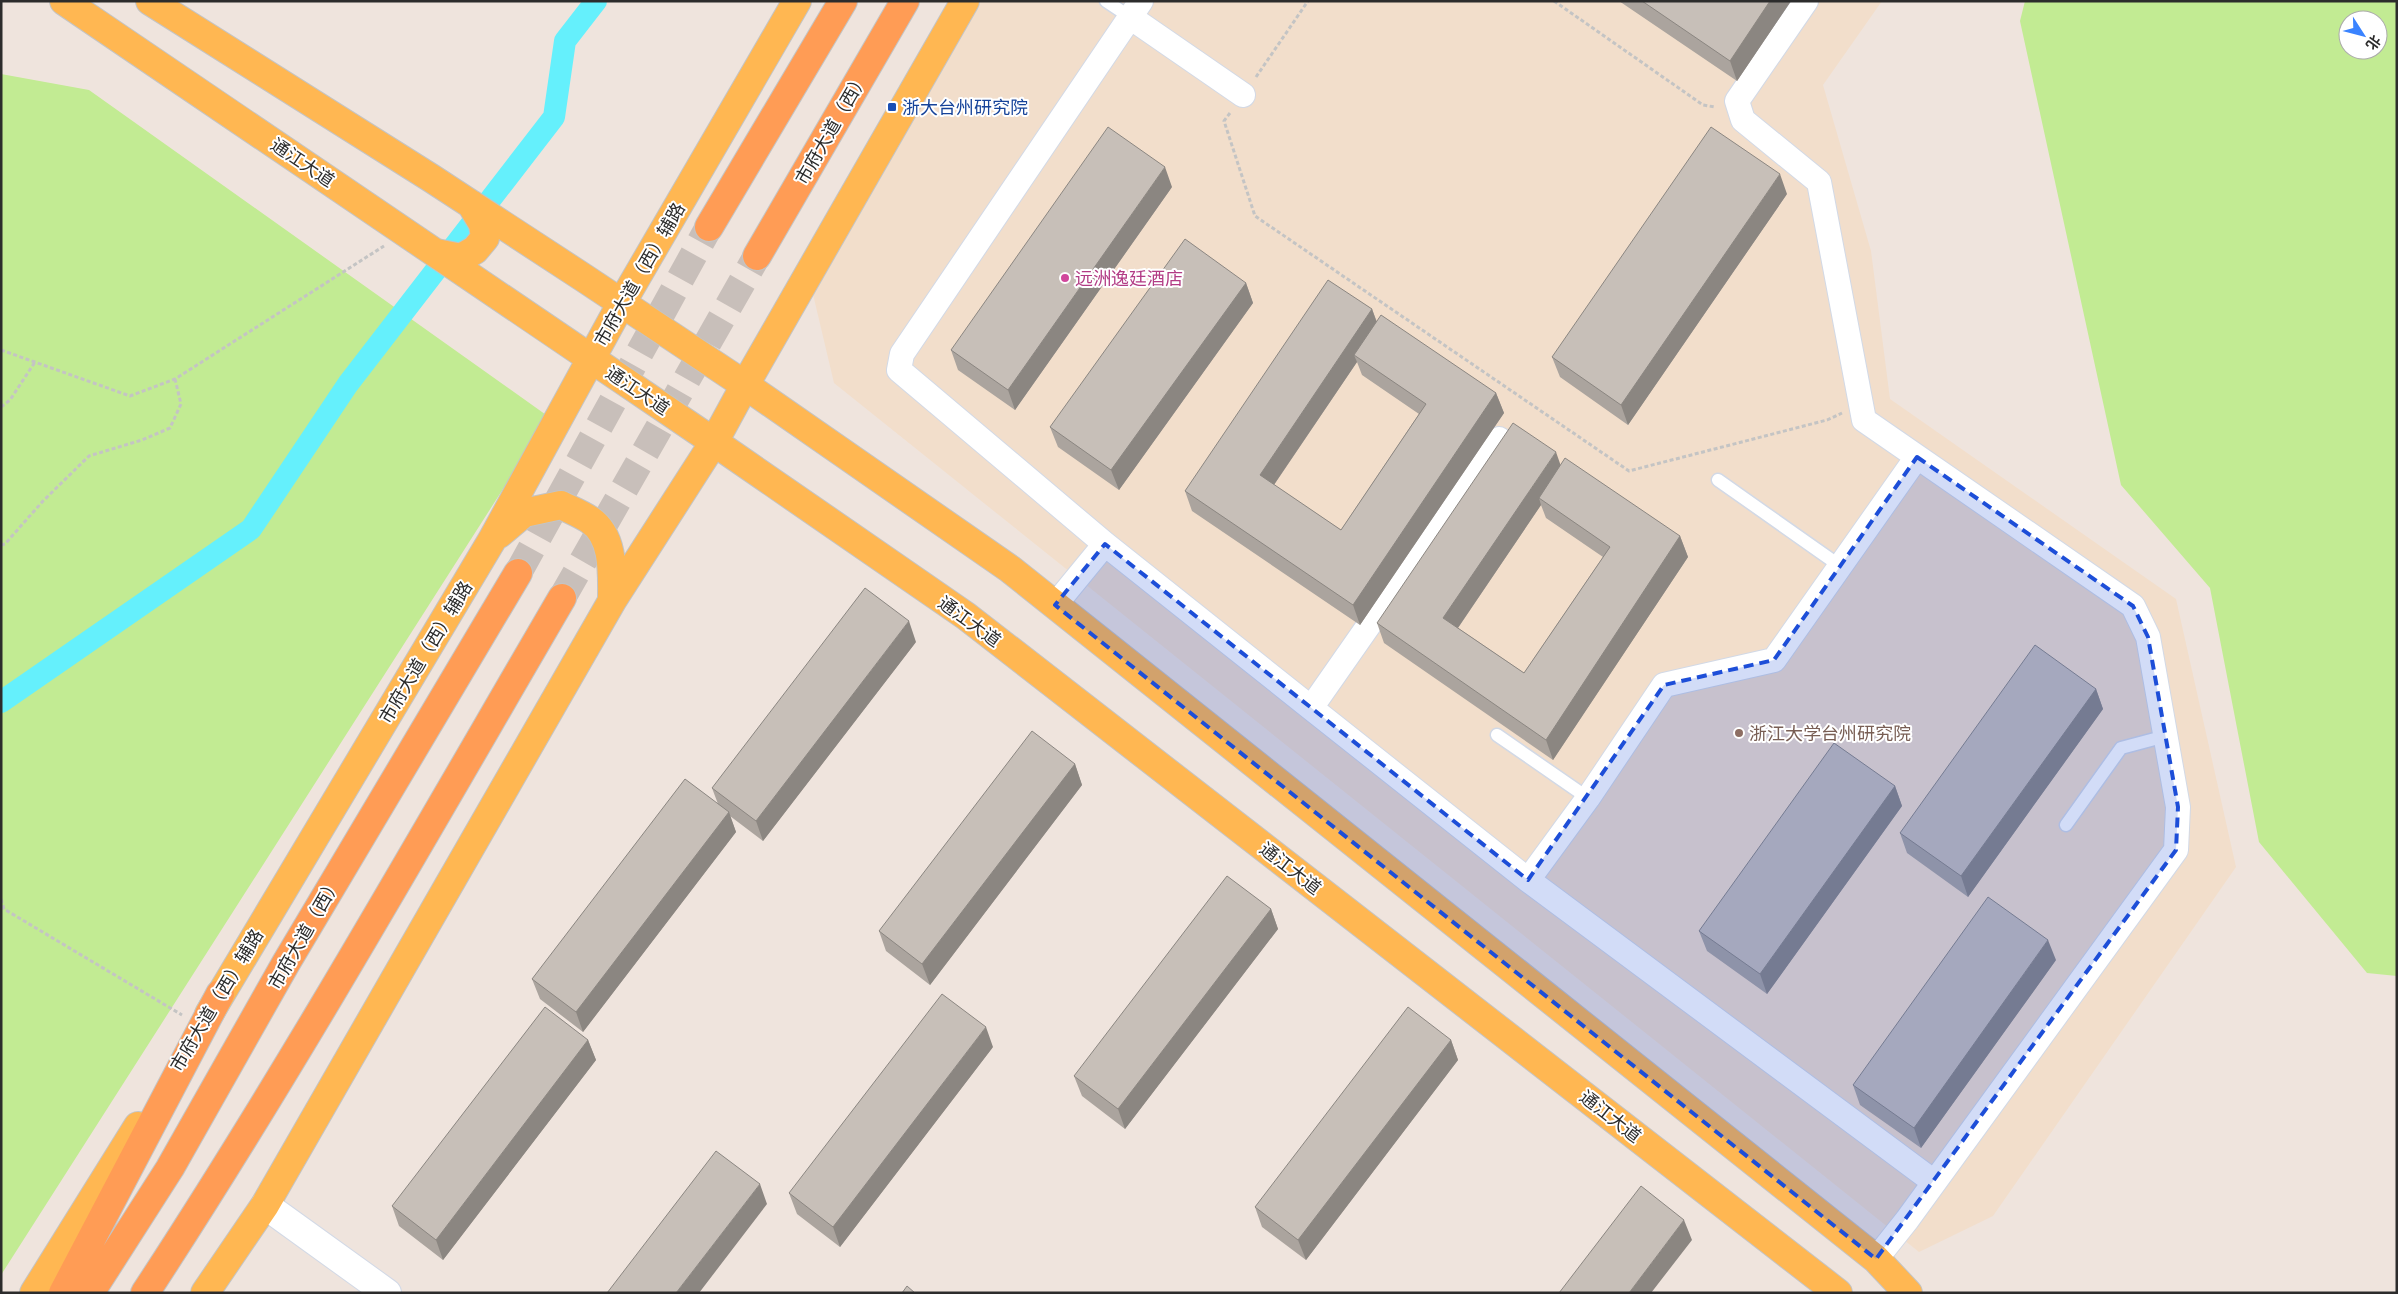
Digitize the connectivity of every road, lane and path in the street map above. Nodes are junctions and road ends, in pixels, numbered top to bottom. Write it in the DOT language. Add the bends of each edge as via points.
graph roads {
  1 [pos="64,1"];
  2 [pos="150,1"];
  3 [pos="797,1"];
  4 [pos="843,1"];
  5 [pos="905,1"];
  6 [pos="965,1"];
  7 [pos="1106,1"];
  8 [pos="1308,1"];
  9 [pos="1554,1"];
  10 [pos="1806,1"];
  11 [pos="1136,9"];
  12 [pos="1243,95"];
  13 [pos="1740,112"];
  14 [pos="471,204"];
  15 [pos="709,227"];
  16 [pos="406,232"];
  17 [pos="436,253"];
  18 [pos="757,256"];
  19 [pos="621,304"];
  20 [pos="1,350"];
  21 [pos="592,359"];
  22 [pos="36,362"];
  23 [pos="175,379"];
  24 [pos="745,385"];
  25 [pos="1861,405"];
  26 [pos="1,407"];
  27 [pos="1500,439"];
  28 [pos="714,442"];
  29 [pos="1917,457"];
  30 [pos="1718,480"];
  31 [pos="492,540"];
  32 [pos="1105,544"];
  33 [pos="1,545"];
  34 [pos="1840,566"];
  35 [pos="518,573"];
  36 [pos="562,598"];
  37 [pos="612,602"];
  38 [pos="1055,605"];
  39 [pos="1311,708"];
  40 [pos="1497,735"];
  41 [pos="2166,736"];
  42 [pos="1588,798"];
  43 [pos="2066,825"];
  44 [pos="1528,880"];
  45 [pos="1,899"];
  46 [pos="220,994"];
  47 [pos="201,1026"];
  48 [pos="1934,1182"];
  49 [pos="264,1205"];
  50 [pos="1876,1259"];
  51 [pos="34,1293"];
  52 [pos="63,1293"];
  53 [pos="90,1293"];
  54 [pos="145,1293"];
  55 [pos="205,1293"];
  56 [pos="388,1293"];
  57 [pos="1838,1293"];
  58 [pos="1908,1293"];
  1 -- 16 [label="main road, 通江大道"];
  2 -- 14 [label="main road"];
  3 -- 19 [label="main road, 市府大道（西）辅路"];
  4 -- 15 [label="highway"];
  5 -- 18 [label="highway, 市府大道（西）"];
  6 -- 24 [label="main road"];
  7 -- 11 [label="lane"];
  8 -- 12 [label="path"];
  9 -- 13 [label="path" via="1703,105"];
  10 -- 13 [label="street" via="1737,101"];
  11 -- 12 [label="street"];
  11 -- 32 [label="street" via="902,354 900,370"];
  12 -- 25 [label="path" via="1224,121 1255,216 1629,471 1827,420"];
  13 -- 25 [label="street" via="1743,120 1819,182"];
  14 -- 17 [label="main road" via="484,224 485,238 476,250 462,258"];
  14 -- 19 [label="main road"];
  16 -- 17 [label="main road, 通江大道"];
  16 -- 23 [label="path"];
  17 -- 21 [label="main road, 通江大道"];
  19 -- 21 [label="main road, 市府大道（西）辅路"];
  19 -- 24 [label="main road"];
  20 -- 22 [label="path"];
  21 -- 28 [label="main road, 通江大道"];
  21 -- 31 [label="main road, 市府大道（西）辅路"];
  22 -- 23 [label="path" via="130,396"];
  22 -- 26 [label="path" via="10,400"];
  23 -- 33 [label="path" via="181,404 170,428 89,456"];
  24 -- 28 [label="main road"];
  24 -- 38 [label="main road" via="1010,569"];
  25 -- 29 [label="street" via="1864,420"];
  27 -- 39 [label="street"];
  28 -- 37 [label="main road"];
  28 -- 57 [label="main road, 通江大道" via="966,616"];
  29 -- 34 [label="street"];
  29 -- 41 [label="street" via="2133,606 2148,637"];
  30 -- 34 [label="lane"];
  31 -- 37 [label="main road" via="524,513 561,505 592,521 612,558"];
  31 -- 46 [label="main road, 市府大道（西）辅路"];
  32 -- 38 [label="street"];
  32 -- 39 [label="street"];
  34 -- 42 [label="street" via="1774,660 1664,685"];
  35 -- 53 [label="highway, 市府大道（西）" via="286,963 170,1168"];
  36 -- 54 [label="highway" via="317,1015"];
  37 -- 49 [label="main road"];
  38 -- 50 [label="main road"];
  39 -- 44 [label="street"];
  40 -- 42 [label="lane"];
  41 -- 43 [label="lane" via="2121,748"];
  41 -- 48 [label="street" via="2178,807 2176,850"];
  42 -- 44 [label="street"];
  44 -- 48 [label="street"];
  45 -- 47 [label="path" via="4,910"];
  46 -- 47 [label="main road, 市府大道（西）辅路"];
  46 -- 52 [label="highway"];
  47 -- 51 [label="main road, 市府大道（西）辅路"];
  48 -- 50 [label="street"];
  49 -- 55 [label="main road"];
  49 -- 56 [label="street"];
  50 -- 58 [label="main road"];
}
